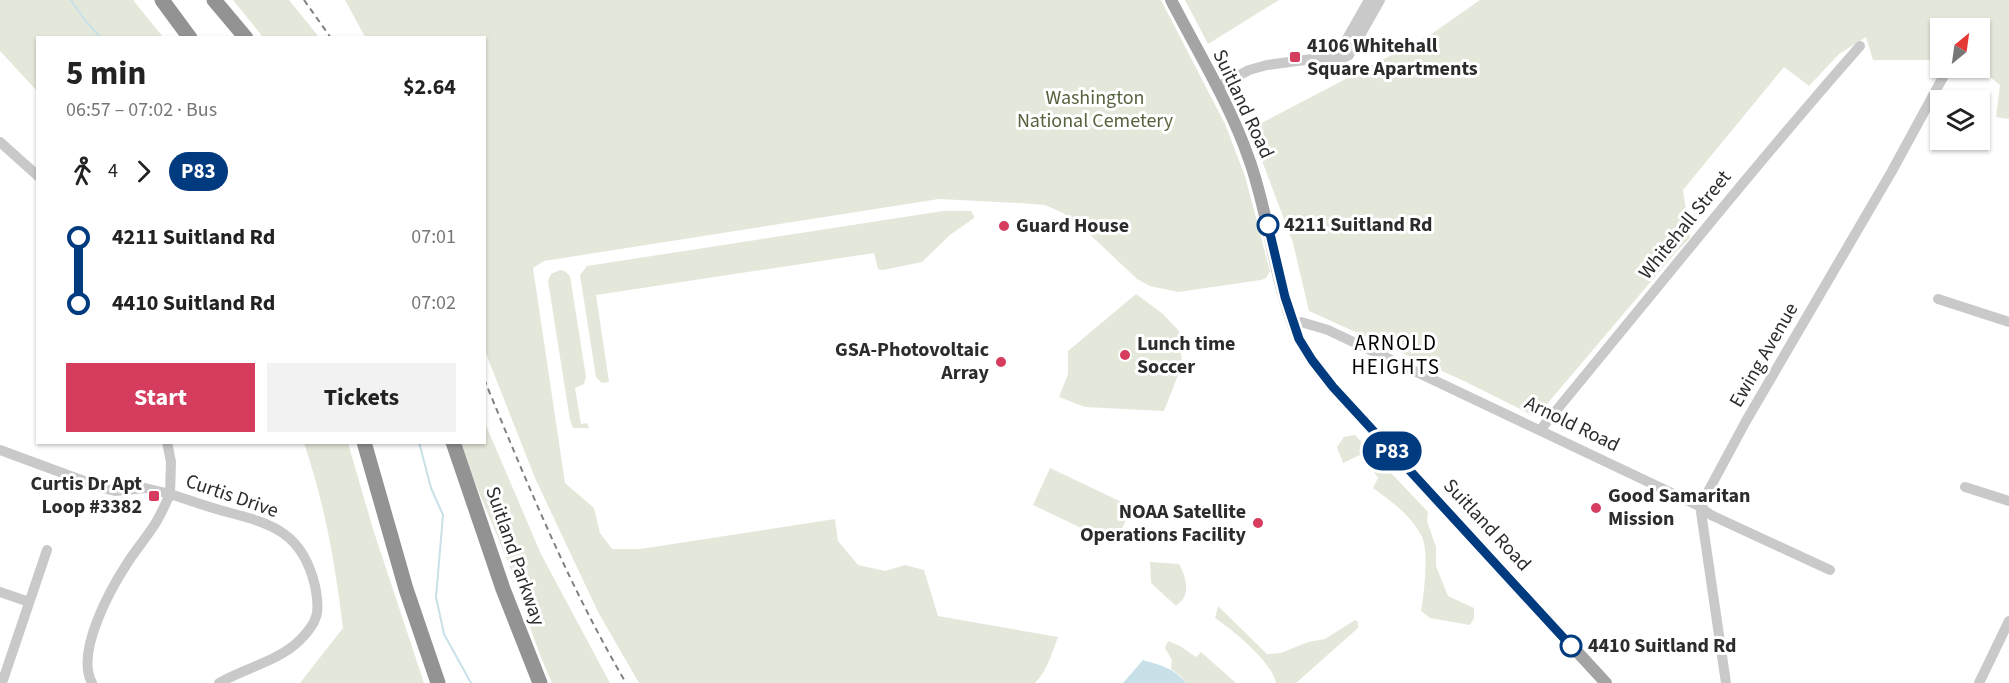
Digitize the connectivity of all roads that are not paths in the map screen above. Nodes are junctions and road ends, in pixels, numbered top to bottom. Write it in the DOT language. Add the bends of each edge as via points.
graph roads {
  1 [pos="162,0"];
  2 [pos="214,0"];
  3 [pos="1171,0"];
  4 [pos="1369,0"];
  5 [pos="1380,0"];
  6 [pos="189,36"];
  7 [pos="244,36"];
  8 [pos="1860,46"];
  9 [pos="1336,58"];
  10 [pos="1943,78"];
  11 [pos="1217,87"];
  12 [pos="0,142"];
  13 [pos="36,174"];
  14 [pos="1938,299"];
  15 [pos="2009,322"];
  16 [pos="1294,324"];
  17 [pos="1541,429"];
  18 [pos="167,444"];
  19 [pos="365,444"];
  20 [pos="454,444"];
  21 [pos="0,450"];
  22 [pos="1965,487"];
  23 [pos="170,494"];
  24 [pos="2009,501"];
  25 [pos="1702,508"];
  26 [pos="47,550"];
  27 [pos="1830,570"];
  28 [pos="0,592"];
  29 [pos="29,602"];
  30 [pos="2009,621"];
  31 [pos="2,683"];
  32 [pos="92,683"];
  33 [pos="219,683"];
  34 [pos="438,683"];
  35 [pos="540,683"];
  36 [pos="1605,683"];
  37 [pos="1725,683"];
  38 [pos="1979,683"];
  1 -- 6 [label="highway"];
  2 -- 7 [label="highway"];
  3 -- 11 [label="main road, Suitland Road"];
  4 -- 9 [label="street"];
  5 -- 9 [label="street" via="1349,55"];
  8 -- 17 [label="street, Whitehall Street" via="1759,162"];
  9 -- 11 [label="street" via="1267,64"];
  10 -- 25 [label="street, Ewing Avenue" via="1733,443"];
  11 -- 16 [label="main road, Suitland Road" via="1254,171"];
  12 -- 13 [label="street"];
  14 -- 15 [label="street"];
  16 -- 17 [label="street, Arnold Road" via="1301,322 1328,330"];
  16 -- 36 [label="main road, Suitland Road" via="1312,360 1333,387"];
  17 -- 25 [label="street, Arnold Road"];
  18 -- 23 [label="street, Curtis Drive"];
  19 -- 34 [label="highway"];
  20 -- 35 [label="highway, Suitland Parkway"];
  21 -- 23 [label="street, Curtis Drive" via="103,488 145,488"];
  22 -- 24 [label="street"];
  23 -- 32 [label="street, Curtis Drive" via="101,613 88,657"];
  23 -- 33 [label="street, Curtis Drive" via="274,526 296,545 312,576 319,607 299,641"];
  25 -- 27 [label="street, Arnold Road"];
  25 -- 37 [label="street"];
  26 -- 29 [label="street"];
  28 -- 29 [label="street"];
  29 -- 31 [label="street"];
  30 -- 38 [label="street"];
}
